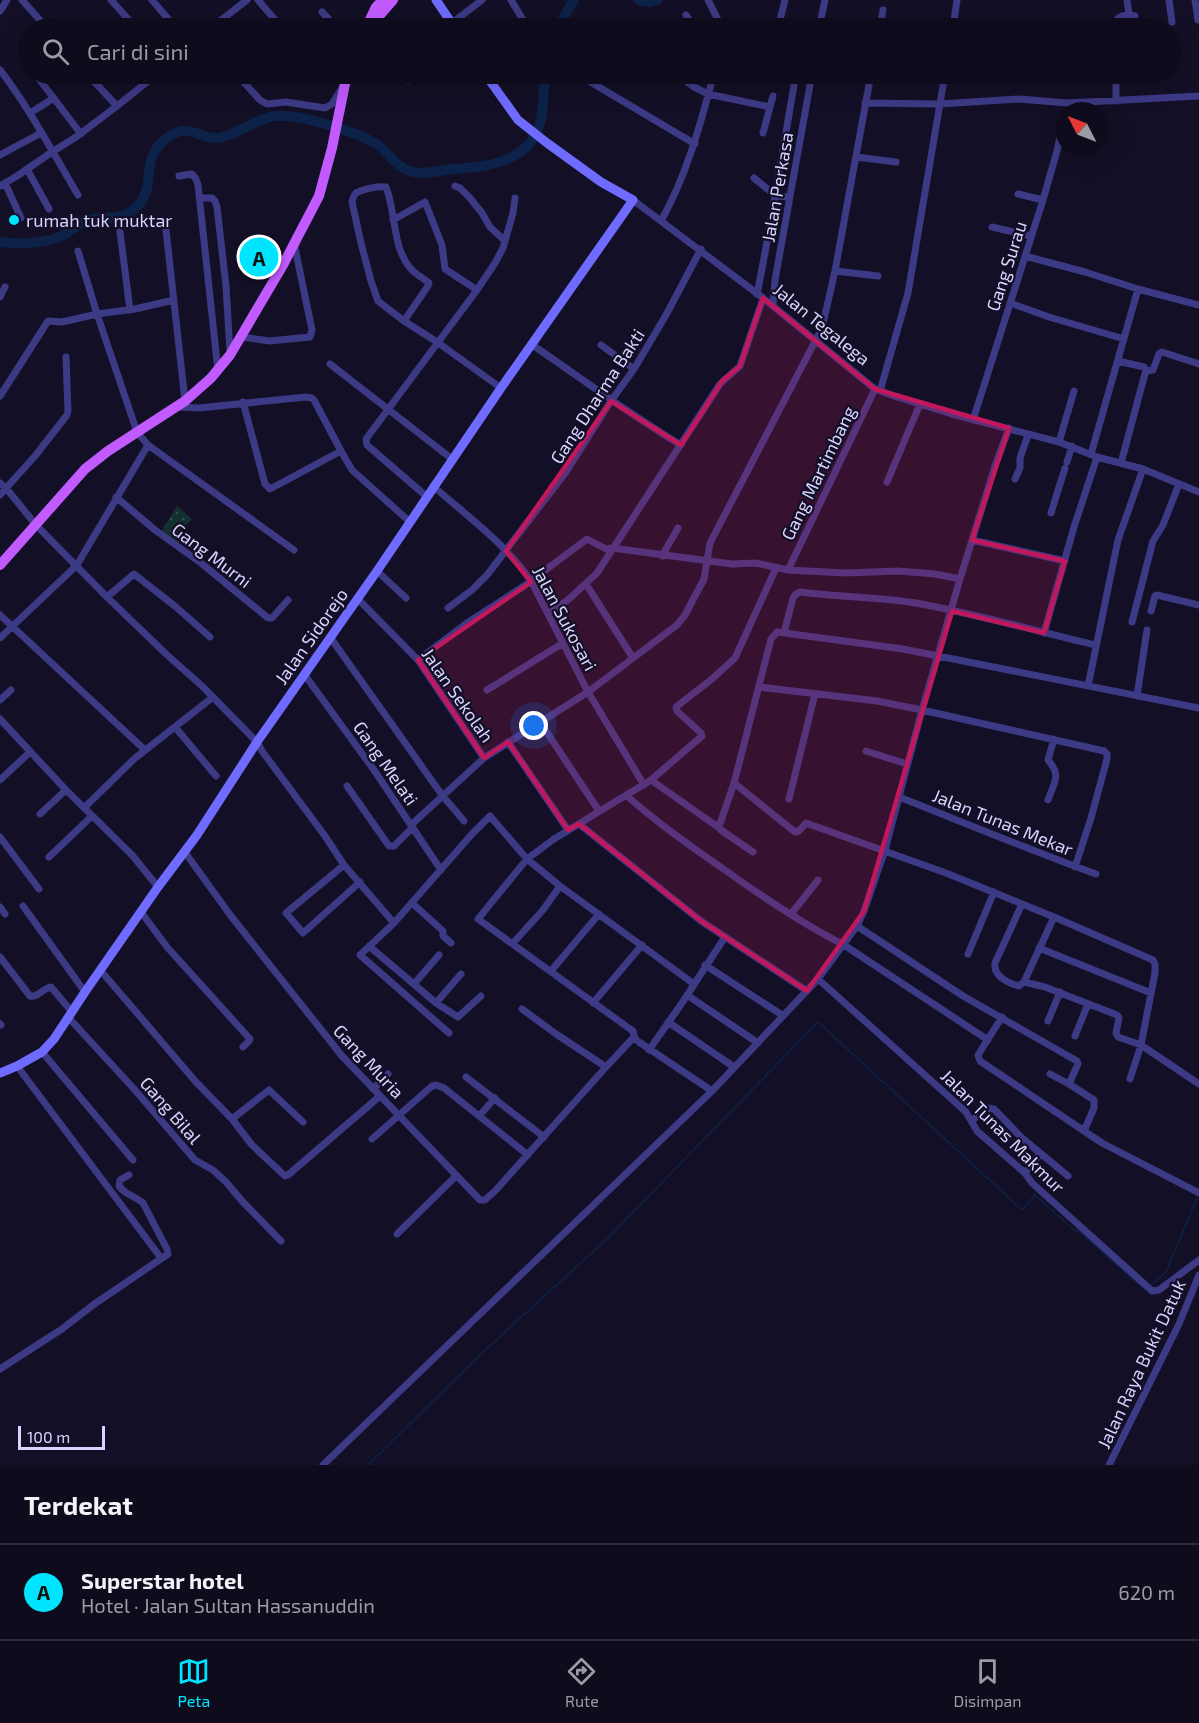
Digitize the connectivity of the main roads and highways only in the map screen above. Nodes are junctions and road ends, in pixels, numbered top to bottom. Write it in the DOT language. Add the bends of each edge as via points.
graph roads {
  1 [pos="383,0"];
  2 [pos="393,0"];
  3 [pos="372,18"];
  4 [pos="377,18"];
  5 [pos="345,84"];
  6 [pos="0,565"];
  1 -- 3 [label="main road"];
  2 -- 4 [label="main road"];
  5 -- 6 [label="main road" via="319,196 230,355 181,404 85,469"];
}
